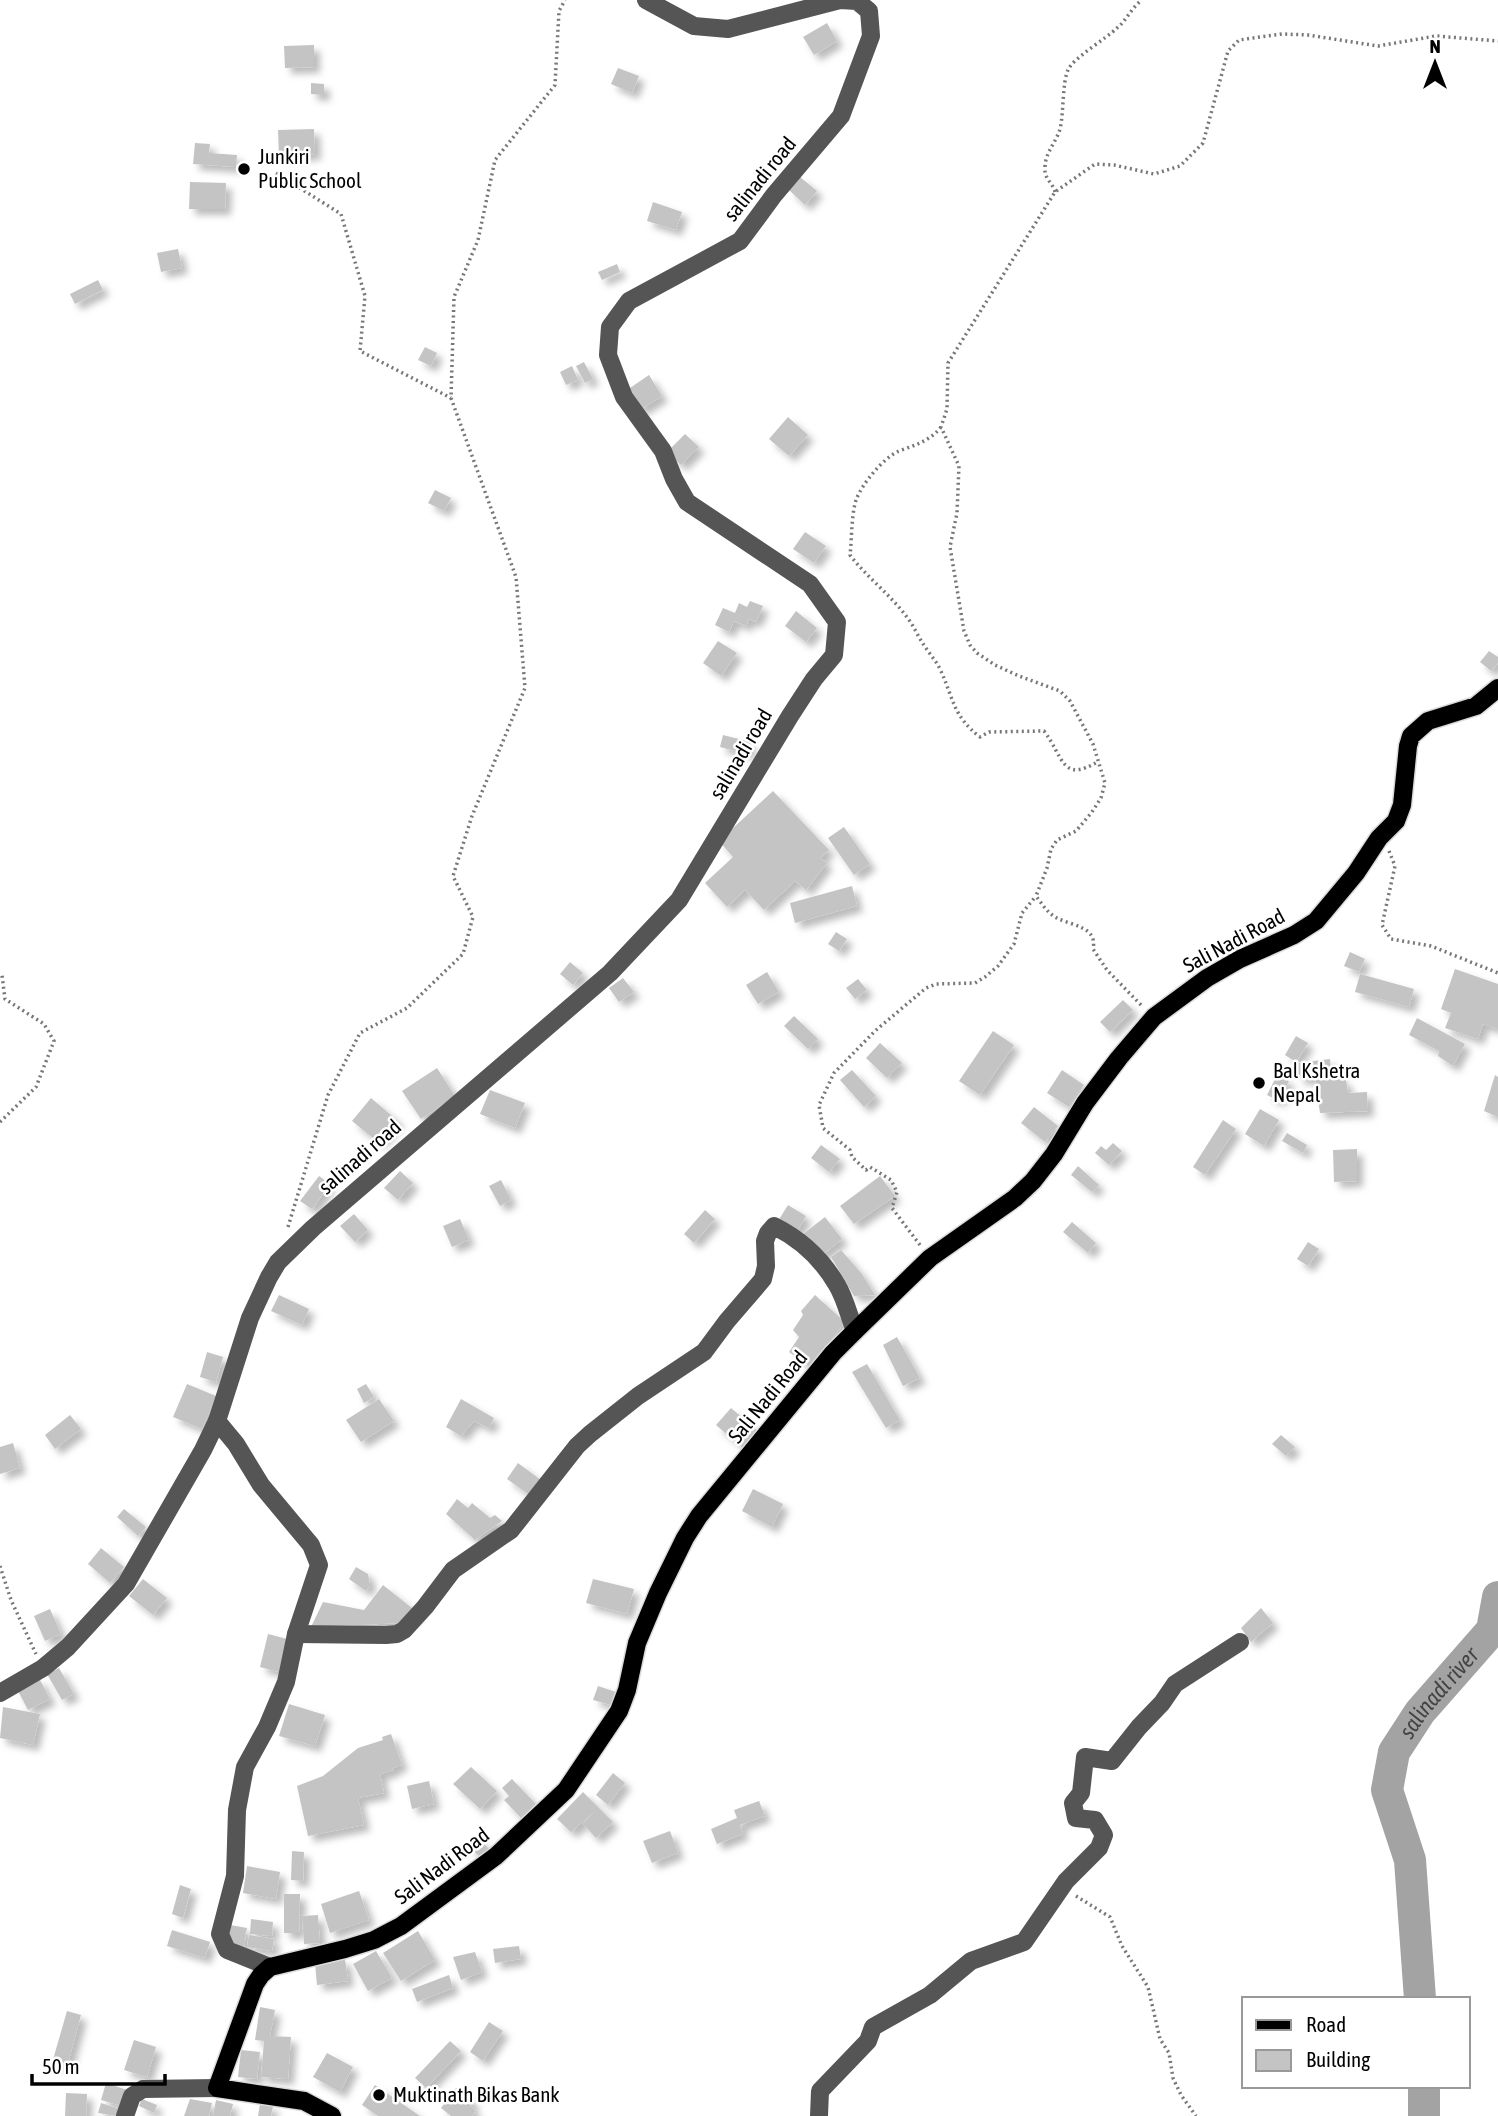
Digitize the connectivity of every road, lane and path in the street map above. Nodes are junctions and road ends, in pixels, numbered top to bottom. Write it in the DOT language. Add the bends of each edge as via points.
graph roads {
  1 [pos="565,0"];
  2 [pos="646,0"];
  3 [pos="1142,0"];
  4 [pos="1498,41"];
  5 [pos="276,173"];
  6 [pos="1055,192"];
  7 [pos="451,398"];
  8 [pos="941,427"];
  9 [pos="1498,688"];
  10 [pos="1099,761"];
  11 [pos="1379,838"];
  12 [pos="1036,896"];
  13 [pos="1498,973"];
  14 [pos="2,975"];
  15 [pos="1154,1017"];
  16 [pos="0,1122"];
  17 [pos="930,1258"];
  18 [pos="278,1262"];
  19 [pos="855,1331"];
  20 [pos="217,1421"];
  21 [pos="0,1566"];
  22 [pos="296,1634"];
  23 [pos="1240,1642"];
  24 [pos="43,1668"];
  25 [pos="0,1693"];
  26 [pos="1062,1886"];
  27 [pos="270,1967"];
  28 [pos="217,2088"];
  29 [pos="125,2116"];
  30 [pos="332,2116"];
  31 [pos="819,2116"];
  32 [pos="1196,2116"];
  1 -- 7 [label="path" via="559,11 555,85 495,160 478,240 454,297"];
  2 -- 18 [label="street, salinadi road" via="694,26 728,29 840,0 857,1 869,11 871,36 841,116 740,241 629,301 610,327 608,355 624,397 663,451 687,502 810,583 837,622 834,655 796,707 679,900 610,973"];
  3 -- 6 [label="path" via="1120,26 1068,70 1059,132 1049,147 1044,169"];
  4 -- 6 [label="path" via="1436,37 1378,46 1282,34 1239,40 1227,51 1203,143 1180,166 1154,174 1095,164"];
  5 -- 7 [label="path" via="341,214 365,296 360,351"];
  6 -- 8 [label="path" via="948,363 947,408"];
  7 -- 18 [label="path" via="516,577 525,688 472,816 453,876 473,916 463,954 407,1008 360,1033 328,1095"];
  8 -- 10 [label="path" via="959,466 950,547 970,645 995,665 1060,691 1070,701"];
  8 -- 10 [label="path" via="916,446 890,456 861,490 850,555 912,624 968,728 980,737 989,732 1044,731 1068,769 1075,772"];
  9 -- 11 [label="main road, Sali Nadi Road" via="1476,706 1428,721 1411,736 1402,805 1396,821"];
  10 -- 12 [label="path" via="1105,783 1101,797 1076,831 1051,849"];
  11 -- 13 [label="path" via="1395,866 1382,925 1391,939 1431,946"];
  11 -- 15 [label="main road, Sali Nadi Road" via="1317,921 1207,978"];
  12 -- 15 [label="path" via="1056,917 1092,935 1093,949 1107,971"];
  12 -- 17 [label="path" via="1022,913 1014,944 998,966 975,983 926,988 834,1073 818,1105 823,1128 866,1170 870,1167 891,1180 897,1192 892,1208"];
  14 -- 16 [label="path" via="5,999 44,1024 54,1041 36,1087"];
  15 -- 17 [label="main road, Sali Nadi Road" via="1085,1103 1033,1181"];
  17 -- 19 [label="main road, Sali Nadi Road"];
  18 -- 20 [label="street, salinadi road" via="250,1318"];
  19 -- 22 [label="street" via="838,1285 804,1244 774,1226 765,1241 763,1279 704,1352 583,1440 511,1530 446,1576 404,1630 386,1635"];
  19 -- 27 [label="main road, Sali Nadi Road" via="692,1527 637,1643 620,1711 565,1790 496,1856 401,1926 364,1943"];
  20 -- 22 [label="street" via="316,1555 317,1575"];
  20 -- 24 [label="street, salinadi road" via="126,1584"];
  21 -- 24 [label="path"];
  22 -- 27 [label="street" via="286,1682 245,1767 237,1810 235,1876 220,1934 228,1950"];
  23 -- 26 [label="street" via="1175,1684 1112,1761 1085,1757 1081,1793 1073,1803 1076,1818 1095,1820 1104,1835 1099,1848"];
  24 -- 25 [label="street, salinadi road"];
  26 -- 31 [label="street" via="1024,1942 971,1961 930,1995 873,2027 868,2040 820,2091"];
  26 -- 32 [label="path" via="1110,1917 1122,1946 1149,1987 1173,2078"];
  27 -- 28 [label="main road" via="255,1984"];
  28 -- 29 [label="street" via="143,2089 132,2096"];
  28 -- 30 [label="main road" via="304,2101"];
}
